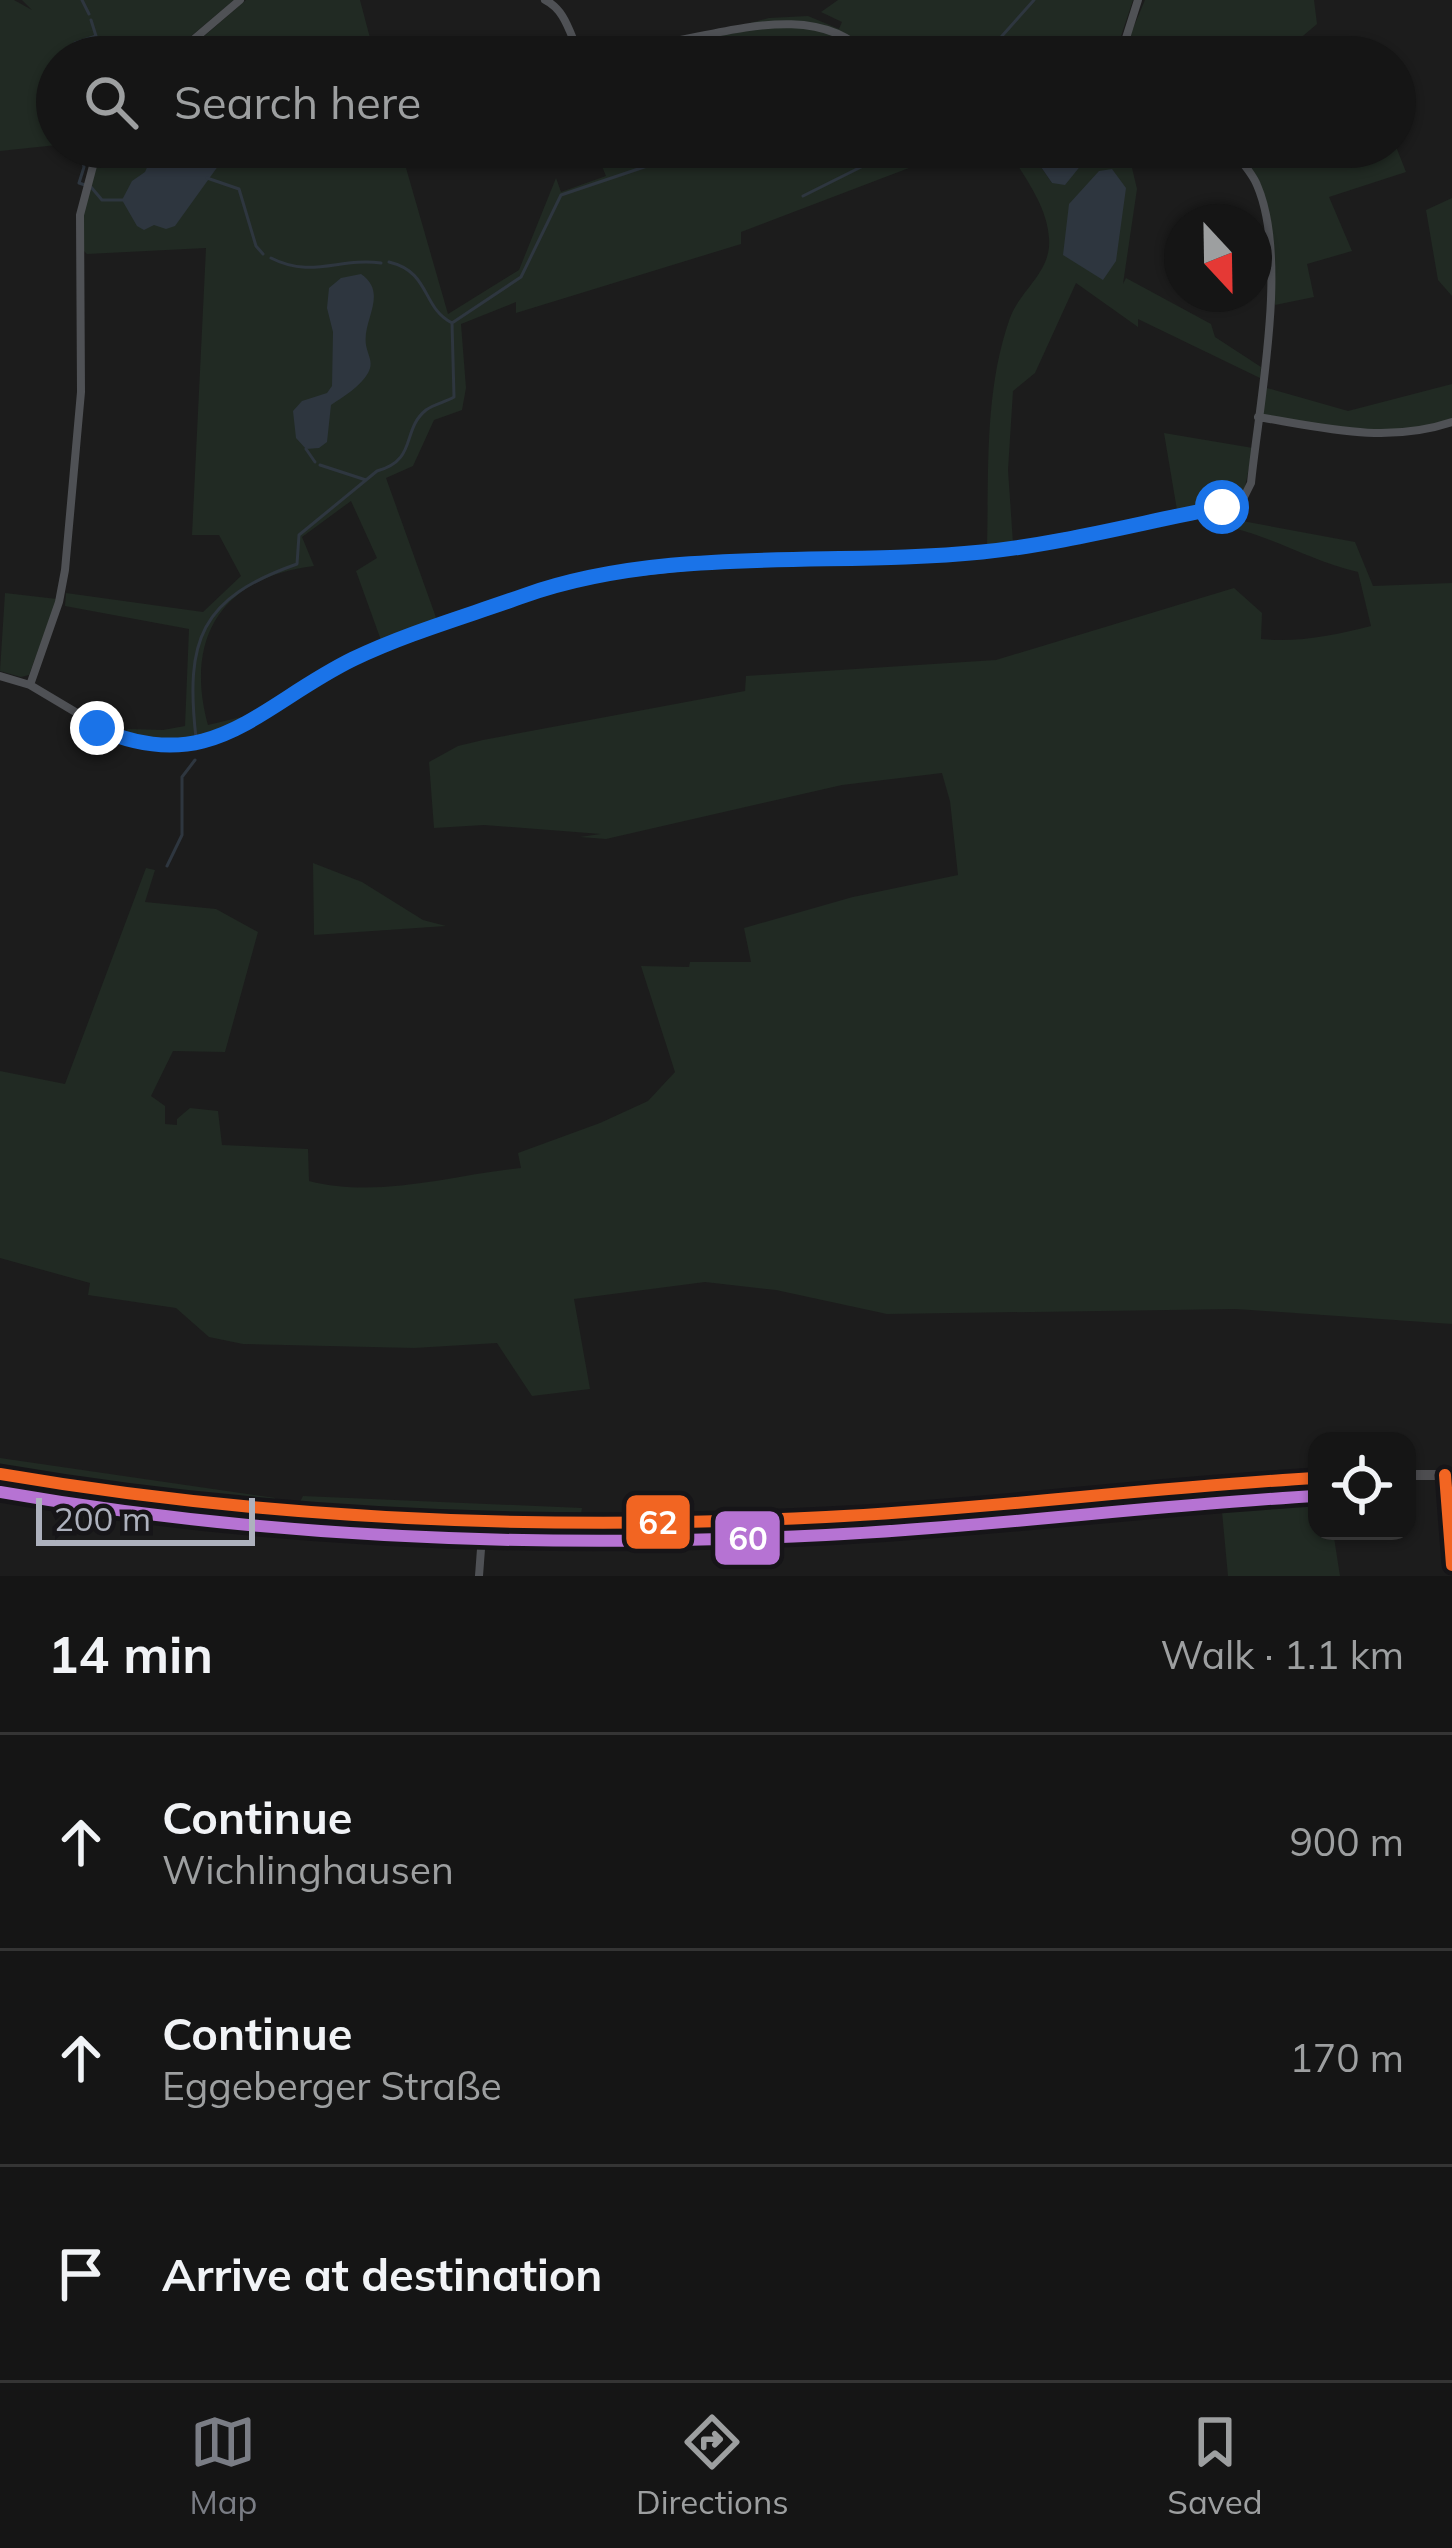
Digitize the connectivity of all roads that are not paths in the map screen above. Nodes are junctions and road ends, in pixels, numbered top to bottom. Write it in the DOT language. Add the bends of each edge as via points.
graph roads {
  1 [pos="240,0"];
  2 [pos="544,0"];
  3 [pos="1138,0"];
  4 [pos="808,12"];
  5 [pos="826,19"];
  6 [pos="198,36"];
  7 [pos="572,36"];
  8 [pos="688,36"];
  9 [pos="853,36"];
  10 [pos="1127,36"];
  11 [pos="91,168"];
  12 [pos="1246,168"];
  13 [pos="1258,417"];
  14 [pos="1452,422"];
  15 [pos="0,676"];
  16 [pos="29,685"];
  17 [pos="0,1474"];
  18 [pos="1416,1475"];
  19 [pos="1449,1475"];
  20 [pos="1308,1479"];
  21 [pos="483,1522"];
  22 [pos="1452,1565"];
  23 [pos="478,1576"];
  1 -- 6 [label="street"];
  2 -- 7 [label="street"];
  3 -- 10 [label="street"];
  4 -- 8 [label="street"];
  5 -- 9 [label="street"];
  11 -- 16 [label="street" via="80,215 81,392 65,570"];
  12 -- 13 [label="street" via="1268,224 1271,308"];
  13 -- 14 [label="street" via="1378,435"];
  13 -- 16 [label="street" via="1251,483 1243,499 1222,507 983,552 743,561 572,579 353,659 216,739 141,743 97,728"];
  15 -- 16 [label="street"];
  17 -- 21 [label="main road" via="285,1513"];
  18 -- 19 [label="main road"];
  19 -- 22 [label="street"];
  20 -- 21 [label="main road" via="830,1517"];
  21 -- 23 [label="street"];
}
